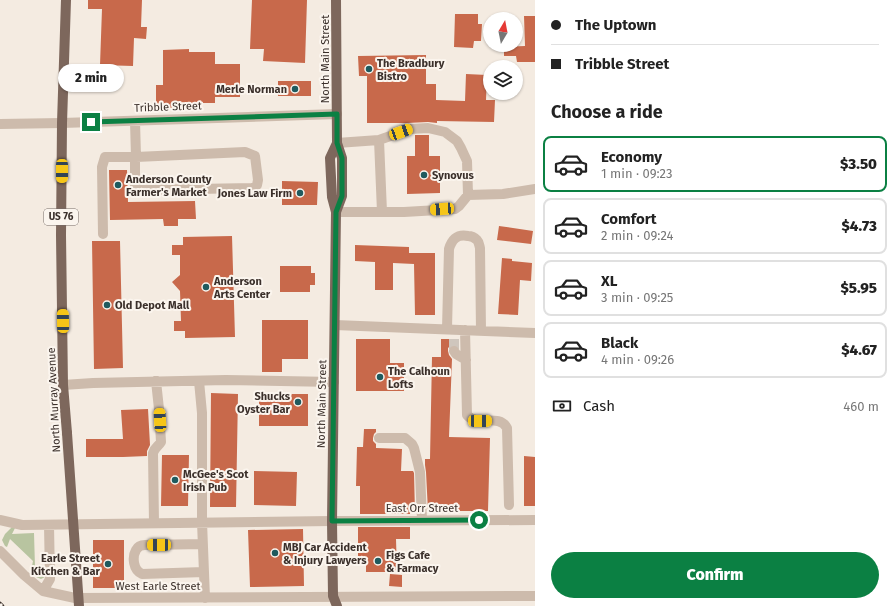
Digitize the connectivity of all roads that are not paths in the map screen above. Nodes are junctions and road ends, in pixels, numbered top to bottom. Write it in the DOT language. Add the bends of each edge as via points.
graph roads {
  1 [pos="66,0"];
  2 [pos="336,0"];
  3 [pos="337,114"];
  4 [pos="135,121"];
  5 [pos="62,123"];
  6 [pos="0,124"];
  7 [pos="379,140"];
  8 [pos="337,143"];
  9 [pos="136,157"];
  10 [pos="535,188"];
  11 [pos="468,195"];
  12 [pos="336,212"];
  13 [pos="382,212"];
  14 [pos="103,234"];
  15 [pos="335,325"];
  16 [pos="465,330"];
  17 [pos="481,331"];
  18 [pos="452,333"];
  19 [pos="535,333"];
  20 [pos="454,350"];
  21 [pos="466,360"];
  22 [pos="199,380"];
  23 [pos="156,381"];
  24 [pos="334,382"];
  25 [pos="63,385"];
  26 [pos="379,438"];
  27 [pos="509,505"];
  28 [pos="0,520"];
  29 [pos="422,520"];
  30 [pos="535,520"];
  31 [pos="332,521"];
  32 [pos="202,522"];
  33 [pos="154,523"];
  34 [pos="49,525"];
  35 [pos="203,544"];
  36 [pos="0,551"];
  37 [pos="204,572"];
  38 [pos="43,591"];
  39 [pos="535,596"];
  40 [pos="202,600"];
  41 [pos="335,601"];
  42 [pos="446,601"];
  43 [pos="505,601"];
  44 [pos="117,602"];
  45 [pos="79,606"];
  46 [pos="327,606"];
  1 -- 5 [label="main road, North Murray Avenue / US 76"];
  2 -- 3 [label="main road, North Main Street"];
  3 -- 4 [label="street, Tribble Street"];
  3 -- 8 [label="main road, North Main Street"];
  4 -- 5 [label="street, Tribble Street"];
  4 -- 9 [label="street"];
  5 -- 6 [label="street, Tribble Street"];
  5 -- 25 [label="main road, North Murray Avenue / US 76"];
  7 -- 8 [label="street"];
  7 -- 11 [label="street" via="410,129 428,128 445,132 456,141 467,161"];
  7 -- 13 [label="street"];
  8 -- 12 [label="main road, North Main Street" via="342,158 342,196"];
  9 -- 9 [label="street" via="136,190 257,186 255,156 245,152"];
  9 -- 14 [label="street" via="105,157 103,161"];
  10 -- 11 [label="street" via="503,194"];
  11 -- 13 [label="street" via="455,209"];
  12 -- 13 [label="street"];
  12 -- 15 [label="main road, North Main Street"];
  15 -- 18 [label="street"];
  15 -- 24 [label="main road, North Main Street"];
  16 -- 17 [label="street"];
  16 -- 18 [label="street"];
  16 -- 21 [label="street"];
  17 -- 18 [label="street" via="480,248 478,240 466,236 457,237 449,249"];
  17 -- 19 [label="street"];
  20 -- 21 [label="street"];
  21 -- 27 [label="street" via="467,415 475,421 501,422 507,428"];
  22 -- 23 [label="street"];
  22 -- 24 [label="street"];
  22 -- 32 [label="street" via="202,413"];
  23 -- 25 [label="street"];
  23 -- 33 [label="street" via="161,442 154,448 153,453"];
  24 -- 31 [label="main road, North Main Street"];
  25 -- 45 [label="main road, North Murray Avenue / US 76, bridge"];
  26 -- 29 [label="street" via="405,438 412,444 420,472"];
  28 -- 34 [label="street, East Orr Street" via="22,525"];
  29 -- 30 [label="street, East Orr Street"];
  29 -- 31 [label="street, East Orr Street"];
  31 -- 32 [label="street, East Orr Street"];
  31 -- 41 [label="main road, North Main Street"];
  32 -- 33 [label="street, East Orr Street"];
  32 -- 35 [label="street"];
  33 -- 34 [label="street, East Orr Street"];
  34 -- 38 [label="street" via="50,579"];
  35 -- 37 [label="street"];
  35 -- 37 [label="street" via="140,546 136,549 134,568 142,574"];
  36 -- 38 [label="street, West Earle Street"];
  37 -- 40 [label="street"];
  38 -- 44 [label="street, West Earle Street" via="75,598"];
  39 -- 43 [label="street, West Earle Street"];
  40 -- 41 [label="street, West Earle Street"];
  40 -- 44 [label="street, West Earle Street"];
  41 -- 42 [label="street, West Earle Street"];
  41 -- 46 [label="main road"];
  42 -- 43 [label="street, West Earle Street"];
}
